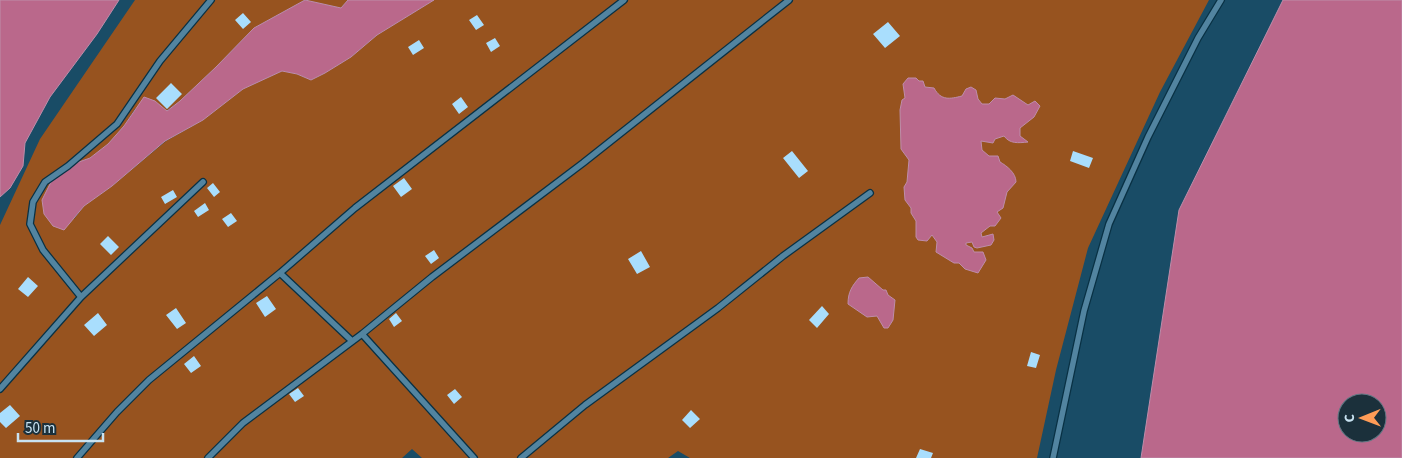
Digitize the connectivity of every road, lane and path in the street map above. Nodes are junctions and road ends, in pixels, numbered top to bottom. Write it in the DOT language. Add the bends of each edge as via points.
graph roads {
  1 [pos="211,0"];
  2 [pos="624,0"];
  3 [pos="789,0"];
  4 [pos="1221,0"];
  5 [pos="203,182"];
  6 [pos="870,193"];
  7 [pos="280,273"];
  8 [pos="81,297"];
  9 [pos="362,334"];
  10 [pos="352,341"];
  11 [pos="0,389"];
  12 [pos="77,458"];
  13 [pos="208,458"];
  14 [pos="474,458"];
  15 [pos="521,458"];
  16 [pos="1053,458"];
  1 -- 8 [label="lane" via="160,60 117,124 45,182 33,202 30,224 43,250"];
  2 -- 7 [label="lane" via="355,208"];
  3 -- 9 [label="lane"];
  4 -- 16 [label="lane" via="1161,112 1110,224 1084,311"];
  5 -- 8 [label="lane"];
  6 -- 15 [label="lane" via="585,405"];
  7 -- 10 [label="lane"];
  7 -- 12 [label="lane" via="149,380"];
  8 -- 11 [label="lane"];
  9 -- 10 [label="lane"];
  9 -- 14 [label="lane"];
  10 -- 13 [label="lane" via="243,424"];
}
